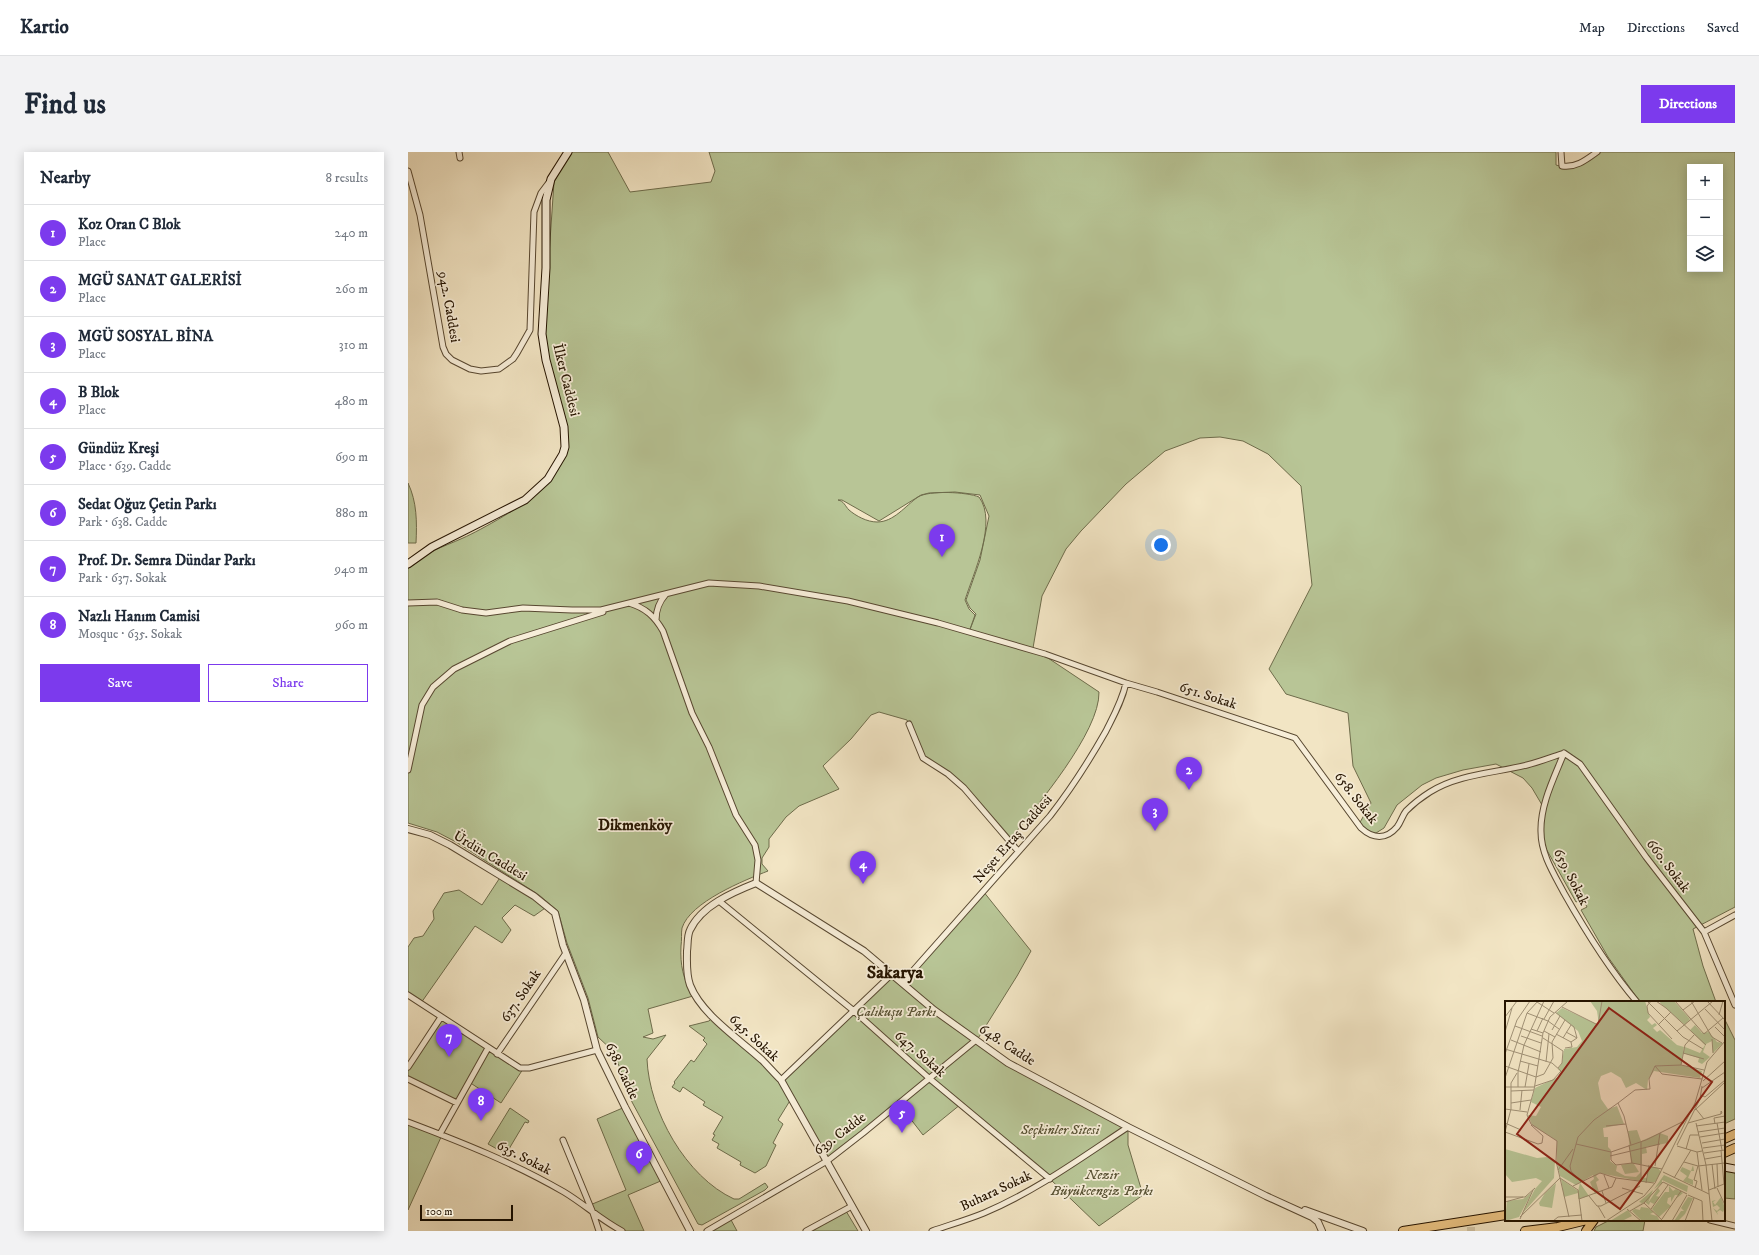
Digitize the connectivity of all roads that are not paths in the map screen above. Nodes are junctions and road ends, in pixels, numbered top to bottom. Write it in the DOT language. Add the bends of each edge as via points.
graph roads {
  1 [pos="459,152"];
  2 [pos="568,152"];
  3 [pos="1561,152"];
  4 [pos="1597,152"];
  5 [pos="460,158"];
  6 [pos="408,171"];
  7 [pos="551,180"];
  8 [pos="408,564"];
  9 [pos="666,594"];
  10 [pos="408,603"];
  11 [pos="629,603"];
  12 [pos="656,620"];
  13 [pos="1126,683"];
  14 [pos="909,724"];
  15 [pos="1295,738"];
  16 [pos="1564,753"];
  17 [pos="408,770"];
  18 [pos="408,829"];
  19 [pos="1018,851"];
  20 [pos="756,883"];
  21 [pos="719,901"];
  22 [pos="555,913"];
  23 [pos="1735,915"];
  24 [pos="1704,932"];
  25 [pos="566,952"];
  26 [pos="892,974"];
  27 [pos="902,982"];
  28 [pos="408,995"];
  29 [pos="1636,1001"];
  30 [pos="1735,1005"];
  31 [pos="854,1011"];
  32 [pos="441,1017"];
  33 [pos="976,1040"];
  34 [pos="488,1048"];
  35 [pos="597,1050"];
  36 [pos="497,1054"];
  37 [pos="408,1067"];
  38 [pos="930,1078"];
  39 [pos="408,1079"];
  40 [pos="781,1080"];
  41 [pos="457,1103"];
  42 [pos="408,1122"];
  43 [pos="1128,1127"];
  44 [pos="440,1134"];
  45 [pos="1735,1134"];
  46 [pos="1725,1139"];
  47 [pos="563,1140"];
  48 [pos="1735,1148"];
  49 [pos="1725,1153"];
  50 [pos="827,1161"];
  51 [pos="1725,1167"];
  52 [pos="1735,1169"];
  53 [pos="1050,1179"];
  54 [pos="1266,1196"];
  55 [pos="852,1206"];
  56 [pos="593,1213"];
  57 [pos="1505,1215"];
  58 [pos="1583,1221"];
  59 [pos="1593,1221"];
  60 [pos="1714,1221"];
  61 [pos="1735,1226"];
  62 [pos="599,1231"];
  63 [pos="622,1231"];
  64 [pos="690,1231"];
  65 [pos="707,1231"];
  66 [pos="806,1231"];
  67 [pos="866,1231"];
  68 [pos="932,1231"];
  69 [pos="1322,1231"];
  70 [pos="1364,1231"];
  71 [pos="1402,1231"];
  72 [pos="1524,1231"];
  73 [pos="1586,1231"];
  1 -- 5 [label="street"];
  2 -- 7 [label="main road, İlker Caddesi"];
  3 -- 4 [label="street" via="1562,166 1568,167 1578,165"];
  6 -- 7 [label="street, 942. Caddesi" via="420,215 443,347 452,360 480,371 499,369 506,364 528,336 531,314 532,220 536,203"];
  7 -- 8 [label="main road, İlker Caddesi" via="545,214 547,257 542,334 546,360 564,427 566,447 548,479 525,500 432,547"];
  9 -- 11 [label="street, 651. Sokak"];
  9 -- 12 [label="street" via="659,604"];
  9 -- 13 [label="street, 651. Sokak" via="709,583 731,583 848,601 938,623 1045,654"];
  10 -- 11 [label="street" via="437,602 462,610 486,613 523,608 601,610"];
  11 -- 12 [label="street" via="645,610"];
  11 -- 17 [label="street" via="510,641 454,668 433,687 422,705"];
  12 -- 20 [label="street" via="736,815 755,845 758,860"];
  13 -- 15 [label="street, 651. Sokak"];
  13 -- 19 [label="street, Neşet Ertaş Caddesi" via="1114,717 1083,771 1050,816"];
  14 -- 19 [label="street" via="915,744 923,758 964,788"];
  15 -- 16 [label="street, 658. Sokak" via="1361,828 1368,835 1375,837 1387,835 1397,826 1405,812 1443,785 1470,776 1528,765"];
  16 -- 24 [label="street, 660. Sokak" via="1580,764 1646,857"];
  16 -- 29 [label="street, 659. Sokak" via="1542,812 1542,848 1582,926"];
  18 -- 22 [label="street, Ürdün Caddesi" via="450,845 534,896"];
  19 -- 27 [label="street, Neşet Ertaş Caddesi"];
  20 -- 21 [label="street, 645. Sokak"];
  20 -- 26 [label="street, 648. Cadde" via="864,951"];
  21 -- 31 [label="street, 647. Sokak"];
  21 -- 40 [label="street, 645. Sokak" via="700,915 689,932 687,970 690,985 718,1021 764,1061"];
  22 -- 25 [label="street, 638. Cadde"];
  23 -- 24 [label="street"];
  24 -- 30 [label="street, 660. Sokak"];
  25 -- 35 [label="street, 638. Cadde" via="584,1000"];
  25 -- 36 [label="street, 637. Sokak"];
  26 -- 27 [label="street, 648. Cadde"];
  26 -- 31 [label="street"];
  27 -- 33 [label="street, 648. Cadde" via="934,1010"];
  28 -- 32 [label="street"];
  31 -- 38 [label="street, 647. Sokak"];
  31 -- 40 [label="street"];
  32 -- 34 [label="street"];
  32 -- 37 [label="street"];
  33 -- 38 [label="street, 639. Cadde"];
  33 -- 43 [label="street, 648. Cadde" via="1008,1063"];
  34 -- 36 [label="street"];
  34 -- 41 [label="street"];
  35 -- 36 [label="street" via="526,1069"];
  35 -- 64 [label="street, 638. Cadde"];
  38 -- 50 [label="street, 639. Cadde"];
  38 -- 53 [label="street, 647. Sokak"];
  39 -- 41 [label="street"];
  40 -- 50 [label="street, 645. Sokak"];
  41 -- 44 [label="street"];
  42 -- 44 [label="street, 635. Sokak"];
  43 -- 53 [label="street, Buhara Sokak"];
  43 -- 54 [label="street, 648. Cadde"];
  44 -- 56 [label="street, 635. Sokak" via="528,1172 564,1192"];
  45 -- 46 [label="main road"];
  47 -- 56 [label="street"];
  48 -- 49 [label="main road"];
  50 -- 55 [label="street, 645. Sokak"];
  50 -- 65 [label="street, 639. Cadde"];
  51 -- 52 [label="main road"];
  53 -- 68 [label="street, Buhara Sokak" via="984,1213"];
  54 -- 69 [label="street" via="1312,1217"];
  54 -- 70 [label="street"];
  55 -- 66 [label="street"];
  55 -- 67 [label="street, 645. Sokak"];
  56 -- 62 [label="street"];
  56 -- 63 [label="street, 635. Sokak"];
  57 -- 71 [label="main road"];
  58 -- 72 [label="main road"];
  59 -- 73 [label="main road"];
  60 -- 61 [label="street"];
}
